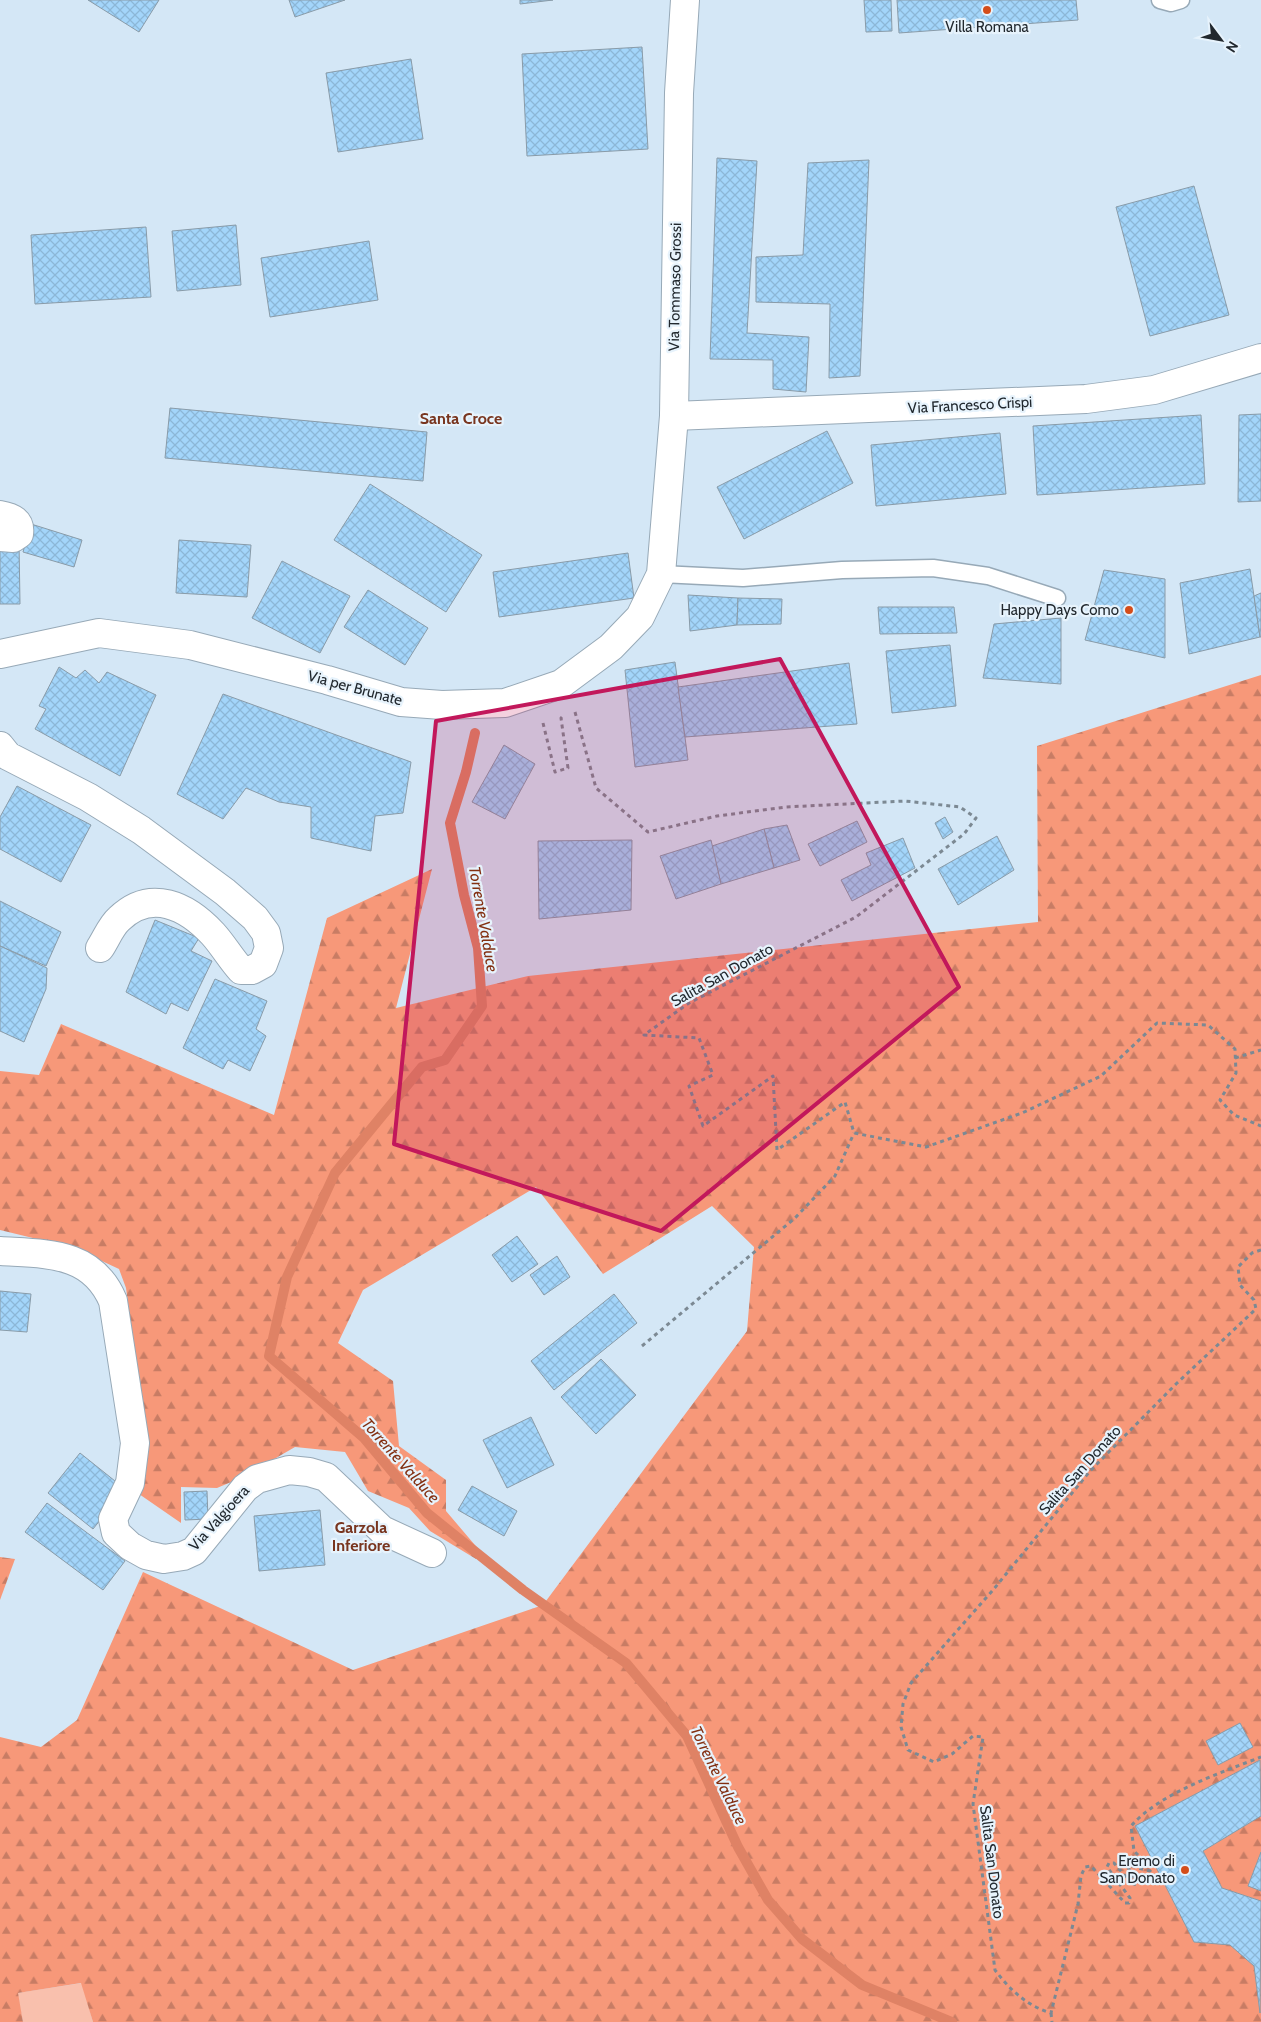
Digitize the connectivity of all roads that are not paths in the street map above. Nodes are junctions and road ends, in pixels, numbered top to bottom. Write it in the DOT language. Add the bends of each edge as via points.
graph roads {
  1 [pos="685,0"];
  2 [pos="1160,0"];
  3 [pos="1181,0"];
  4 [pos="1261,358"];
  5 [pos="674,416"];
  6 [pos="0,515"];
  7 [pos="0,537"];
  8 [pos="661,574"];
  9 [pos="1057,598"];
  10 [pos="0,654"];
  11 [pos="0,746"];
  12 [pos="100,948"];
  13 [pos="0,1250"];
  14 [pos="432,1553"];
  1 -- 5 [label="street, Via Tommaso Grossi" via="678,103"];
  2 -- 3 [label="lane" via="1171,3"];
  4 -- 5 [label="street, Via Francesco Crispi" via="1154,390 1086,399"];
  5 -- 8 [label="street, Via Tommaso Grossi"];
  6 -- 7 [label="street" via="18,522 20,528 19,534 13,538"];
  8 -- 9 [label="lane" via="743,578 842,570 934,568 988,576"];
  8 -- 10 [label="street, Via per Brunate" via="640,617 610,647 561,684 505,703 442,705 401,702 190,645 99,633"];
  11 -- 12 [label="street" via="8,756 88,797 141,830 225,892 255,918 266,933 269,948 263,964 252,970 241,970 204,925 180,908 160,902 130,910 118,920"];
  13 -- 14 [label="street, Via Valgioera" via="72,1259 92,1271 106,1286 113,1301 135,1443 130,1483 113,1519 116,1533 130,1546 146,1555 164,1559 194,1551 245,1488 257,1479 289,1470 326,1477 382,1530"];
}
